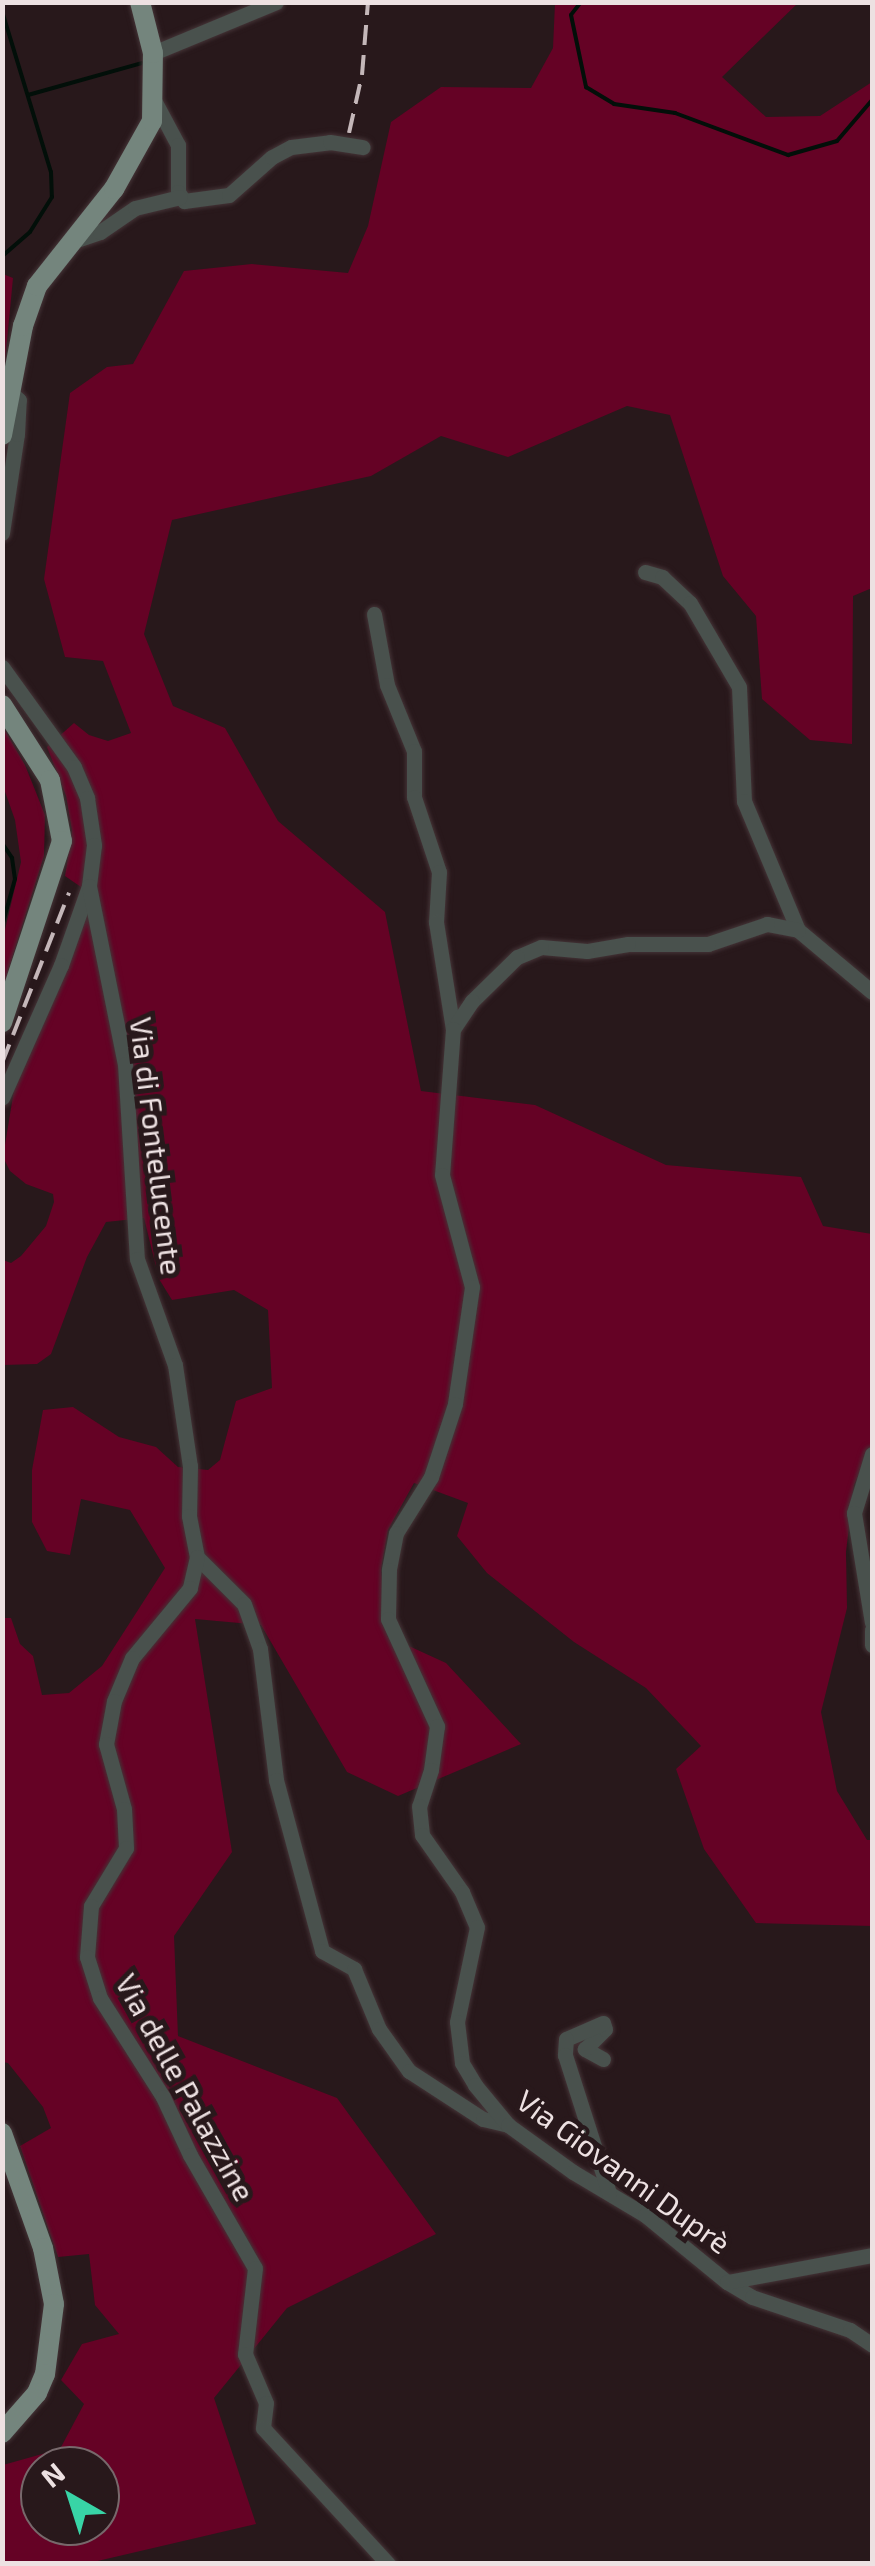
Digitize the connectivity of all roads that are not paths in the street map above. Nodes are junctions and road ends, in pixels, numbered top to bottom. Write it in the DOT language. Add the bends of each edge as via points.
graph roads {
  1 [pos="140,2"];
  2 [pos="276,2"];
  3 [pos="153,53"];
  4 [pos="155,102"];
  5 [pos="363,147"];
  6 [pos="180,196"];
  7 [pos="71,242"];
  8 [pos="10,392"];
  9 [pos="2,435"];
  10 [pos="2,533"];
  11 [pos="645,572"];
  12 [pos="374,614"];
  13 [pos="2,668"];
  14 [pos="2,705"];
  15 [pos="89,886"];
  16 [pos="798,930"];
  17 [pos="872,992"];
  18 [pos="2,1022"];
  19 [pos="453,1030"];
  20 [pos="2,1098"];
  21 [pos="872,1454"];
  22 [pos="197,1557"];
  23 [pos="872,1627"];
  24 [pos="872,1645"];
  25 [pos="603,2059"];
  26 [pos="508,2126"];
  27 [pos="2,2134"];
  28 [pos="609,2193"];
  29 [pos="872,2255"];
  30 [pos="727,2282"];
  31 [pos="872,2345"];
  32 [pos="2,2433"];
  33 [pos="388,2564"];
  1 -- 3 [label="main road"];
  2 -- 3 [label="street"];
  3 -- 4 [label="main road"];
  4 -- 6 [label="street" via="178,145"];
  4 -- 7 [label="main road" via="124,175"];
  5 -- 6 [label="street" via="291,147 228,195 184,201"];
  6 -- 7 [label="street" via="135,208"];
  7 -- 8 [label="main road" via="31,298"];
  8 -- 9 [label="main road"];
  8 -- 10 [label="street" via="19,400"];
  11 -- 16 [label="street" via="662,576 690,603 739,686 744,800"];
  12 -- 19 [label="street, Via Giovanni Duprè" via="387,686 414,751 414,797 439,872 436,922"];
  13 -- 15 [label="street" via="54,734 88,798 94,845"];
  14 -- 18 [label="main road" via="50,780 62,841"];
  15 -- 20 [label="street"];
  15 -- 22 [label="street, Via di Fontelucente" via="125,1064 137,1259 175,1365"];
  16 -- 17 [label="street"];
  16 -- 19 [label="street" via="767,924 690,946 541,947 514,960"];
  19 -- 26 [label="street, Via Giovanni Duprè" via="442,1175 472,1287 455,1404 430,1477 396,1534 388,1619 437,1726 419,1806 422,1835 462,1892 477,1927 458,2006 457,2043 475,2085"];
  21 -- 23 [label="street" via="854,1513"];
  22 -- 26 [label="street" via="244,1604 260,1649 276,1780 322,1951 354,1970 384,2040 409,2071 484,2119"];
  22 -- 33 [label="street, Via delle Palazzine" via="190,1588 132,1658 114,1700 106,1744 124,1809 126,1848 92,1906 87,1956 100,1998 164,2097 255,2268 246,2354 266,2404 264,2428"];
  23 -- 24 [label="street"];
  25 -- 28 [label="street" via="585,2049 604,2029 602,2022 568,2036 565,2054"];
  26 -- 28 [label="street, Via Giovanni Duprè"];
  27 -- 32 [label="main road" via="43,2248 54,2326 37,2393"];
  28 -- 30 [label="street, Via Giovanni Duprè"];
  29 -- 30 [label="street"];
  30 -- 31 [label="street, Via Giovanni Duprè"];
}
